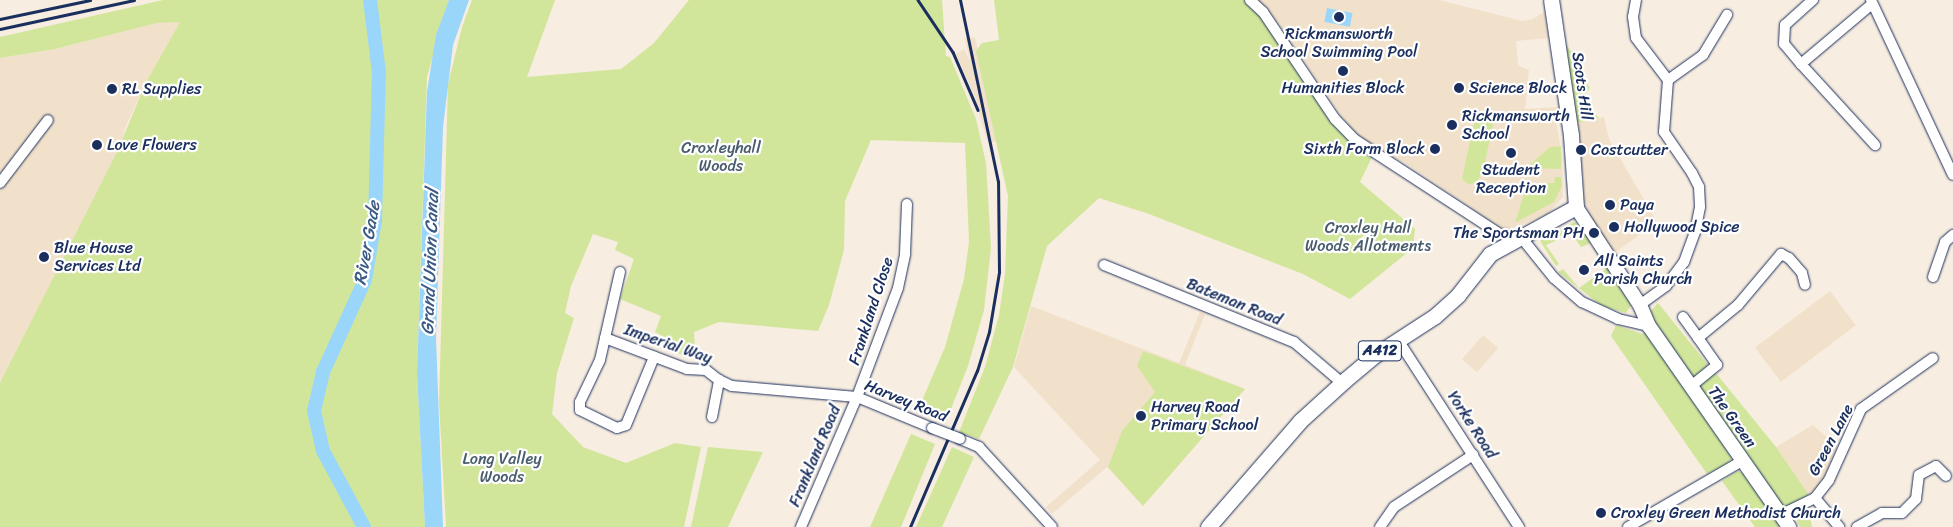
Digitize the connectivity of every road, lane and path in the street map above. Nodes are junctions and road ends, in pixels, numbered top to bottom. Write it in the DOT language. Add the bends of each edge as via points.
graph roads {
  1 [pos="1250,0"];
  2 [pos="1552,0"];
  3 [pos="1636,0"];
  4 [pos="1813,0"];
  5 [pos="1871,2"];
  6 [pos="1727,15"];
  7 [pos="1801,64"];
  8 [pos="1668,80"];
  9 [pos="48,120"];
  10 [pos="1874,145"];
  11 [pos="1953,175"];
  12 [pos="0,183"];
  13 [pos="907,204"];
  14 [pos="1576,207"];
  15 [pos="1953,236"];
  16 [pos="1521,237"];
  17 [pos="1104,265"];
  18 [pos="620,272"];
  19 [pos="1934,277"];
  20 [pos="1805,285"];
  21 [pos="1640,305"];
  22 [pos="1683,317"];
  23 [pos="1649,326"];
  24 [pos="605,338"];
  25 [pos="1698,338"];
  26 [pos="1398,340"];
  27 [pos="654,357"];
  28 [pos="1933,358"];
  29 [pos="719,380"];
  30 [pos="1342,383"];
  31 [pos="1690,387"];
  32 [pos="857,397"];
  33 [pos="712,416"];
  34 [pos="1473,455"];
  35 [pos="1742,461"];
  36 [pos="1946,476"];
  37 [pos="1815,498"];
  38 [pos="1780,515"];
  39 [pos="801,527"];
  40 [pos="1052,527"];
  41 [pos="1208,527"];
  42 [pos="1380,527"];
  43 [pos="1519,527"];
  44 [pos="1628,527"];
  45 [pos="1789,527"];
  46 [pos="1839,527"];
  47 [pos="1857,527"];
  1 -- 16 [label="street" via="1262,12 1335,120 1354,139 1500,234"];
  2 -- 14 [label="main road, Scots Hill" via="1571,136"];
  3 -- 8 [label="street" via="1632,17 1636,38"];
  4 -- 7 [label="street" via="1785,25 1784,44"];
  5 -- 7 [label="street"];
  5 -- 11 [label="street"];
  6 -- 8 [label="street" via="1704,55"];
  7 -- 10 [label="street"];
  8 -- 21 [label="street" via="1664,132 1699,187 1700,207 1684,262 1666,286"];
  9 -- 12 [label="street"];
  13 -- 32 [label="street, Frankland Close" via="905,254 898,288"];
  14 -- 16 [label="main road, A412"];
  14 -- 21 [label="street, The Green"];
  15 -- 19 [label="street" via="1946,242"];
  16 -- 23 [label="street" via="1554,278 1582,302 1618,319"];
  16 -- 26 [label="main road, A412" via="1490,254 1458,295 1435,316"];
  17 -- 30 [label="street, Bateman Road" via="1294,342"];
  18 -- 24 [label="street"];
  20 -- 25 [label="street" via="1802,273 1781,254 1738,305"];
  21 -- 23 [label="street, The Green"];
  22 -- 25 [label="street"];
  23 -- 31 [label="street, The Green"];
  24 -- 27 [label="street, Imperial Way"];
  24 -- 27 [label="street" via="600,360 580,406 584,414 624,427"];
  25 -- 31 [label="street" via="1717,365"];
  26 -- 30 [label="main road, A412"];
  26 -- 34 [label="street, Yorke Road"];
  27 -- 29 [label="street, Imperial Way" via="688,369 706,370"];
  28 -- 37 [label="street, Green Lane" via="1861,409 1829,480"];
  29 -- 32 [label="street, Harvey Road" via="732,386"];
  29 -- 33 [label="street"];
  30 -- 41 [label="main road, A412" via="1300,422"];
  31 -- 35 [label="street, The Green"];
  32 -- 39 [label="street, Frankland Road"];
  32 -- 40 [label="street, Harvey Road, bridge" via="979,447"];
  34 -- 42 [label="street" via="1394,507"];
  34 -- 43 [label="street, Yorke Road"];
  35 -- 38 [label="street, The Green"];
  35 -- 44 [label="street"];
  36 -- 47 [label="street" via="1936,466 1919,475 1916,499 1902,513 1882,513"];
  37 -- 38 [label="street, Green Lane"];
  37 -- 46 [label="street"];
  38 -- 45 [label="street, The Green"];
}
